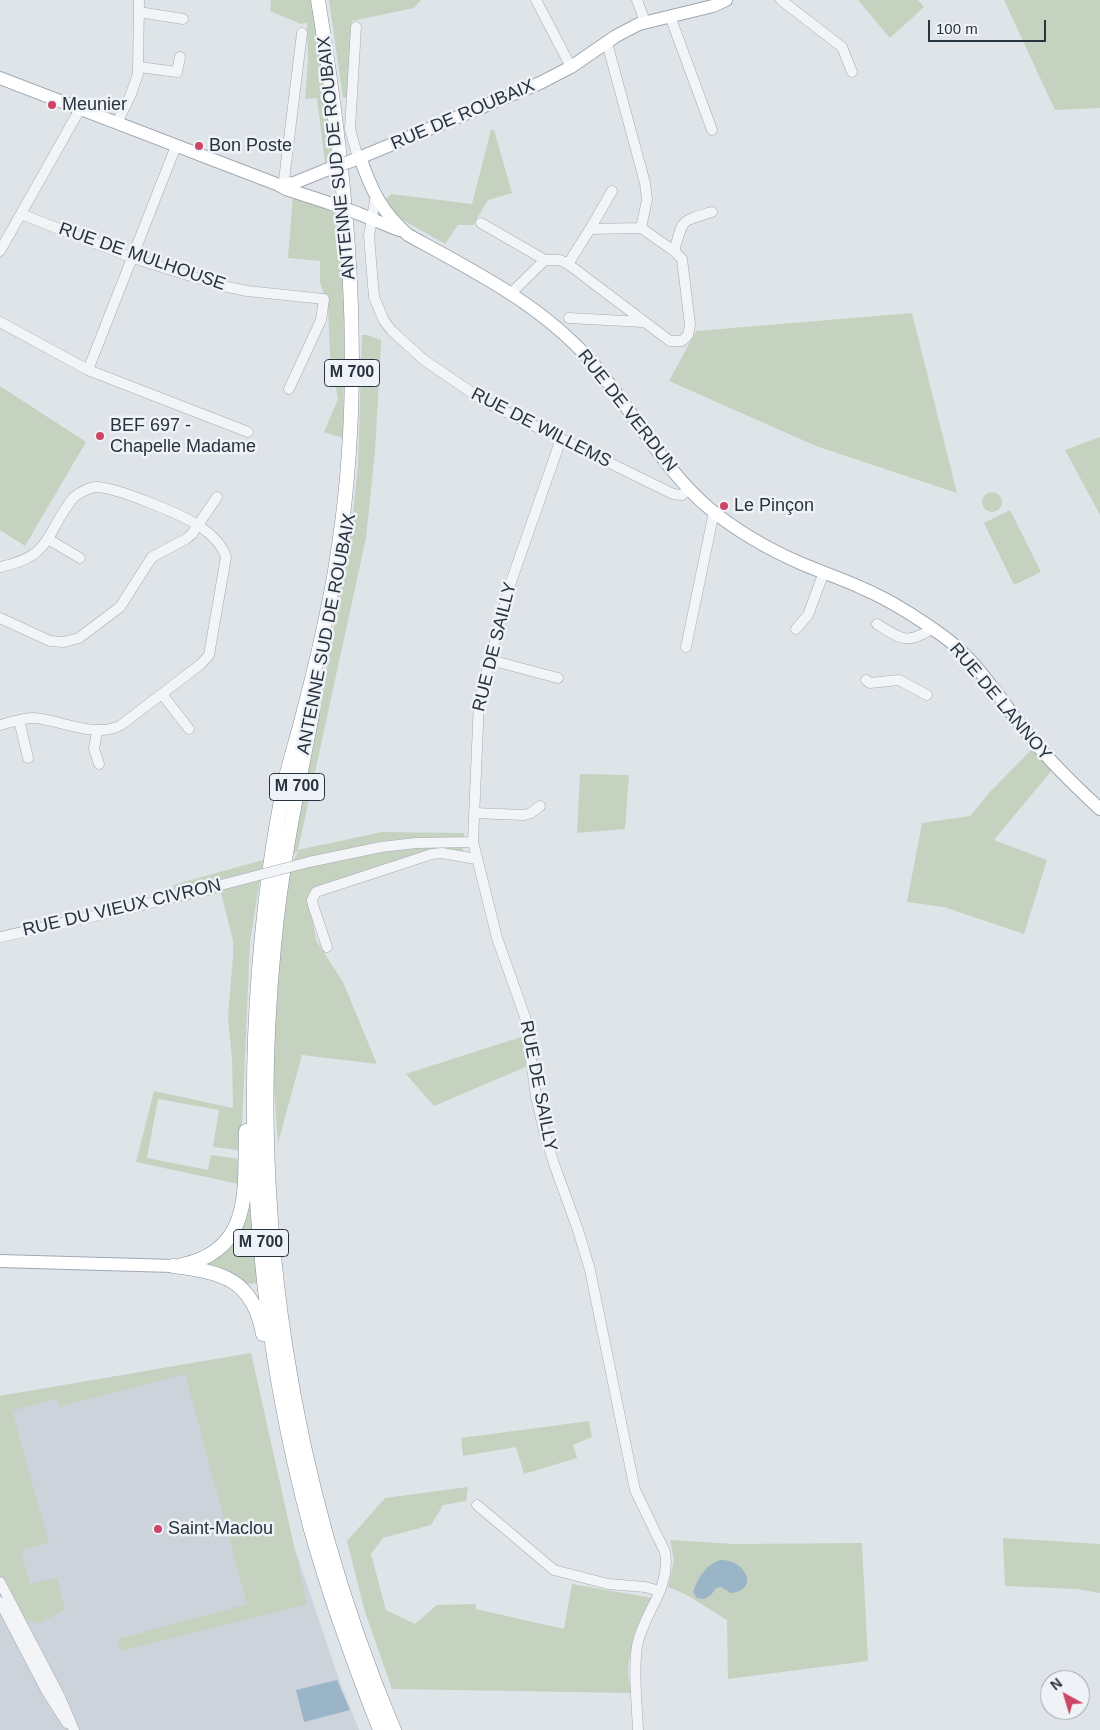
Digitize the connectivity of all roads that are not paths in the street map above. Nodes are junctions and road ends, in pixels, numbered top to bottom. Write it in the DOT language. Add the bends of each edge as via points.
graph roads {
  1 [pos="139,0"];
  2 [pos="318,0"];
  3 [pos="324,0"];
  4 [pos="536,0"];
  5 [pos="637,0"];
  6 [pos="726,0"];
  7 [pos="781,0"];
  8 [pos="139,12"];
  9 [pos="670,16"];
  10 [pos="183,19"];
  11 [pos="645,22"];
  12 [pos="356,27"];
  13 [pos="302,33"];
  14 [pos="607,43"];
  15 [pos="180,57"];
  16 [pos="139,66"];
  17 [pos="571,67"];
  18 [pos="852,72"];
  19 [pos="0,78"];
  20 [pos="80,109"];
  21 [pos="116,123"];
  22 [pos="712,130"];
  23 [pos="176,146"];
  24 [pos="357,158"];
  25 [pos="326,170"];
  26 [pos="282,186"];
  27 [pos="612,191"];
  28 [pos="375,198"];
  29 [pos="328,202"];
  30 [pos="355,210"];
  31 [pos="712,212"];
  32 [pos="21,214"];
  33 [pos="371,218"];
  34 [pos="481,223"];
  35 [pos="641,228"];
  36 [pos="590,229"];
  37 [pos="408,235"];
  38 [pos="0,251"];
  39 [pos="674,251"];
  40 [pos="133,258"];
  41 [pos="545,260"];
  42 [pos="568,264"];
  43 [pos="510,294"];
  44 [pos="569,318"];
  45 [pos="0,322"];
  46 [pos="643,322"];
  47 [pos="88,370"];
  48 [pos="290,389"];
  49 [pos="248,432"];
  50 [pos="561,439"];
  51 [pos="689,489"];
  52 [pos="217,496"];
  53 [pos="714,512"];
  54 [pos="199,526"];
  55 [pos="48,539"];
  56 [pos="80,558"];
  57 [pos="0,567"];
  58 [pos="824,572"];
  59 [pos="839,578"];
  60 [pos="0,618"];
  61 [pos="877,624"];
  62 [pos="796,629"];
  63 [pos="932,629"];
  64 [pos="686,647"];
  65 [pos="490,660"];
  66 [pos="558,678"];
  67 [pos="866,680"];
  68 [pos="162,694"];
  69 [pos="927,695"];
  70 [pos="19,720"];
  71 [pos="0,725"];
  72 [pos="189,729"];
  73 [pos="97,731"];
  74 [pos="28,758"];
  75 [pos="99,764"];
  76 [pos="540,806"];
  77 [pos="1100,809"];
  78 [pos="474,813"];
  79 [pos="473,842"];
  80 [pos="476,859"];
  81 [pos="0,936"];
  82 [pos="327,947"];
  83 [pos="255,1061"];
  84 [pos="0,1260"];
  85 [pos="174,1266"];
  86 [pos="295,1462"];
  87 [pos="478,1505"];
  88 [pos="0,1582"];
  89 [pos="660,1591"];
  90 [pos="0,1602"];
  91 [pos="24,1638"];
  92 [pos="72,1730"];
  93 [pos="380,1730"];
  94 [pos="394,1730"];
  95 [pos="638,1730"];
  1 -- 8 [label="street"];
  2 -- 83 [label="highway, ANTENNE SUD DE ROUBAIX / M 700" via="339,141 350,259 349,459 334,579 286,780 271,863 259,971"];
  3 -- 94 [label="highway, ANTENNE SUD DE ROUBAIX / M 700" via="345,144 354,247 358,376 354,470 346,547 295,802 275,932 267,1056 267,1158 277,1286 302,1438 342,1592"];
  4 -- 17 [label="street"];
  5 -- 11 [label="street"];
  6 -- 9 [label="main road, RUE DE ROUBAIX"];
  7 -- 18 [label="street" via="842,47"];
  8 -- 10 [label="street"];
  8 -- 16 [label="street"];
  9 -- 11 [label="main road, RUE DE ROUBAIX"];
  9 -- 22 [label="street"];
  11 -- 14 [label="main road, RUE DE ROUBAIX"];
  12 -- 24 [label="street" via="350,129"];
  13 -- 26 [label="street"];
  14 -- 17 [label="main road, RUE DE ROUBAIX"];
  14 -- 35 [label="street" via="645,183 647,200"];
  15 -- 16 [label="street" via="176,72"];
  16 -- 21 [label="street" via="134,87"];
  17 -- 24 [label="main road, RUE DE ROUBAIX" via="525,90"];
  19 -- 20 [label="main road"];
  20 -- 21 [label="main road"];
  20 -- 32 [label="street"];
  21 -- 23 [label="main road"];
  23 -- 26 [label="main road"];
  23 -- 40 [label="street"];
  24 -- 25 [label="main road, bridge"];
  24 -- 28 [label="main road"];
  25 -- 26 [label="main road"];
  25 -- 29 [label="main road" via="317,181 316,190"];
  26 -- 29 [label="main road"];
  27 -- 36 [label="street"];
  28 -- 30 [label="main road" via="369,205"];
  28 -- 33 [label="street, RUE DE WILLEMS"];
  28 -- 37 [label="main road, RUE DE VERDUN"];
  29 -- 30 [label="main road, bridge"];
  30 -- 33 [label="main road"];
  31 -- 39 [label="street" via="684,222"];
  32 -- 38 [label="street"];
  32 -- 40 [label="street, RUE DE MULHOUSE"];
  33 -- 37 [label="main road"];
  33 -- 50 [label="street, RUE DE WILLEMS" via="368,236 374,297 388,327 424,360 475,396"];
  34 -- 41 [label="street"];
  35 -- 36 [label="street"];
  35 -- 39 [label="street"];
  36 -- 42 [label="street"];
  37 -- 43 [label="main road, RUE DE VERDUN"];
  39 -- 46 [label="street" via="684,264 688,335 678,342 670,341"];
  40 -- 47 [label="street"];
  40 -- 48 [label="street, RUE DE MULHOUSE" via="236,289 324,299 321,320"];
  41 -- 42 [label="street" via="560,260"];
  41 -- 43 [label="street"];
  42 -- 46 [label="street"];
  43 -- 51 [label="main road, RUE DE VERDUN" via="560,331 591,361"];
  44 -- 46 [label="street"];
  45 -- 47 [label="street"];
  47 -- 49 [label="street"];
  50 -- 51 [label="street, RUE DE WILLEMS" via="672,494 682,495"];
  50 -- 65 [label="street, RUE DE SAILLY" via="514,574"];
  51 -- 53 [label="main road, RUE DE VERDUN"];
  52 -- 54 [label="street"];
  53 -- 58 [label="main road, RUE DE VERDUN" via="768,547"];
  53 -- 64 [label="street"];
  54 -- 55 [label="street" via="136,498 94,487 74,497"];
  54 -- 60 [label="street" via="186,539 152,557 120,607 74,640 50,641"];
  54 -- 68 [label="street" via="221,546 226,558 210,650 206,660"];
  55 -- 56 [label="street"];
  55 -- 57 [label="street" via="32,556 17,564"];
  58 -- 59 [label="main road, RUE DE VERDUN"];
  58 -- 62 [label="street" via="808,616"];
  59 -- 63 [label="main road, RUE DE LANNOY" via="888,601"];
  61 -- 63 [label="street" via="902,639"];
  63 -- 77 [label="main road, RUE DE LANNOY" via="966,656 1041,750"];
  65 -- 66 [label="street"];
  65 -- 78 [label="street, RUE DE SAILLY" via="478,710"];
  67 -- 69 [label="street" via="870,683 899,680"];
  68 -- 72 [label="street"];
  68 -- 73 [label="street" via="116,728"];
  70 -- 71 [label="street"];
  70 -- 73 [label="street" via="38,719"];
  70 -- 74 [label="street"];
  73 -- 75 [label="street" via="94,749"];
  76 -- 78 [label="street" via="524,815"];
  78 -- 79 [label="street, RUE DE SAILLY"];
  79 -- 80 [label="street, RUE DE SAILLY"];
  79 -- 81 [label="street, RUE DU VIEUX CIVRON, bridge" via="380,846 135,907"];
  80 -- 82 [label="street" via="432,854 316,892 313,904"];
  80 -- 89 [label="street, RUE DE SAILLY" via="497,938 525,1017 544,1131 590,1270 636,1490 665,1552"];
  83 -- 85 [label="highway" via="248,1091 244,1198 240,1218 230,1235 213,1252"];
  83 -- 86 [label="highway, ANTENNE SUD DE ROUBAIX / M 700" via="256,1168 263,1266 273,1348"];
  84 -- 85 [label="main road"];
  85 -- 86 [label="highway" via="222,1275 242,1289 252,1302 261,1322 279,1422"];
  86 -- 93 [label="highway, ANTENNE SUD DE ROUBAIX / M 700" via="328,1585"];
  87 -- 89 [label="street" via="554,1570 608,1584"];
  88 -- 91 [label="street"];
  89 -- 95 [label="street, RUE DE SAILLY" via="638,1646"];
  90 -- 91 [label="street"];
  91 -- 92 [label="street" via="47,1692"];
}
